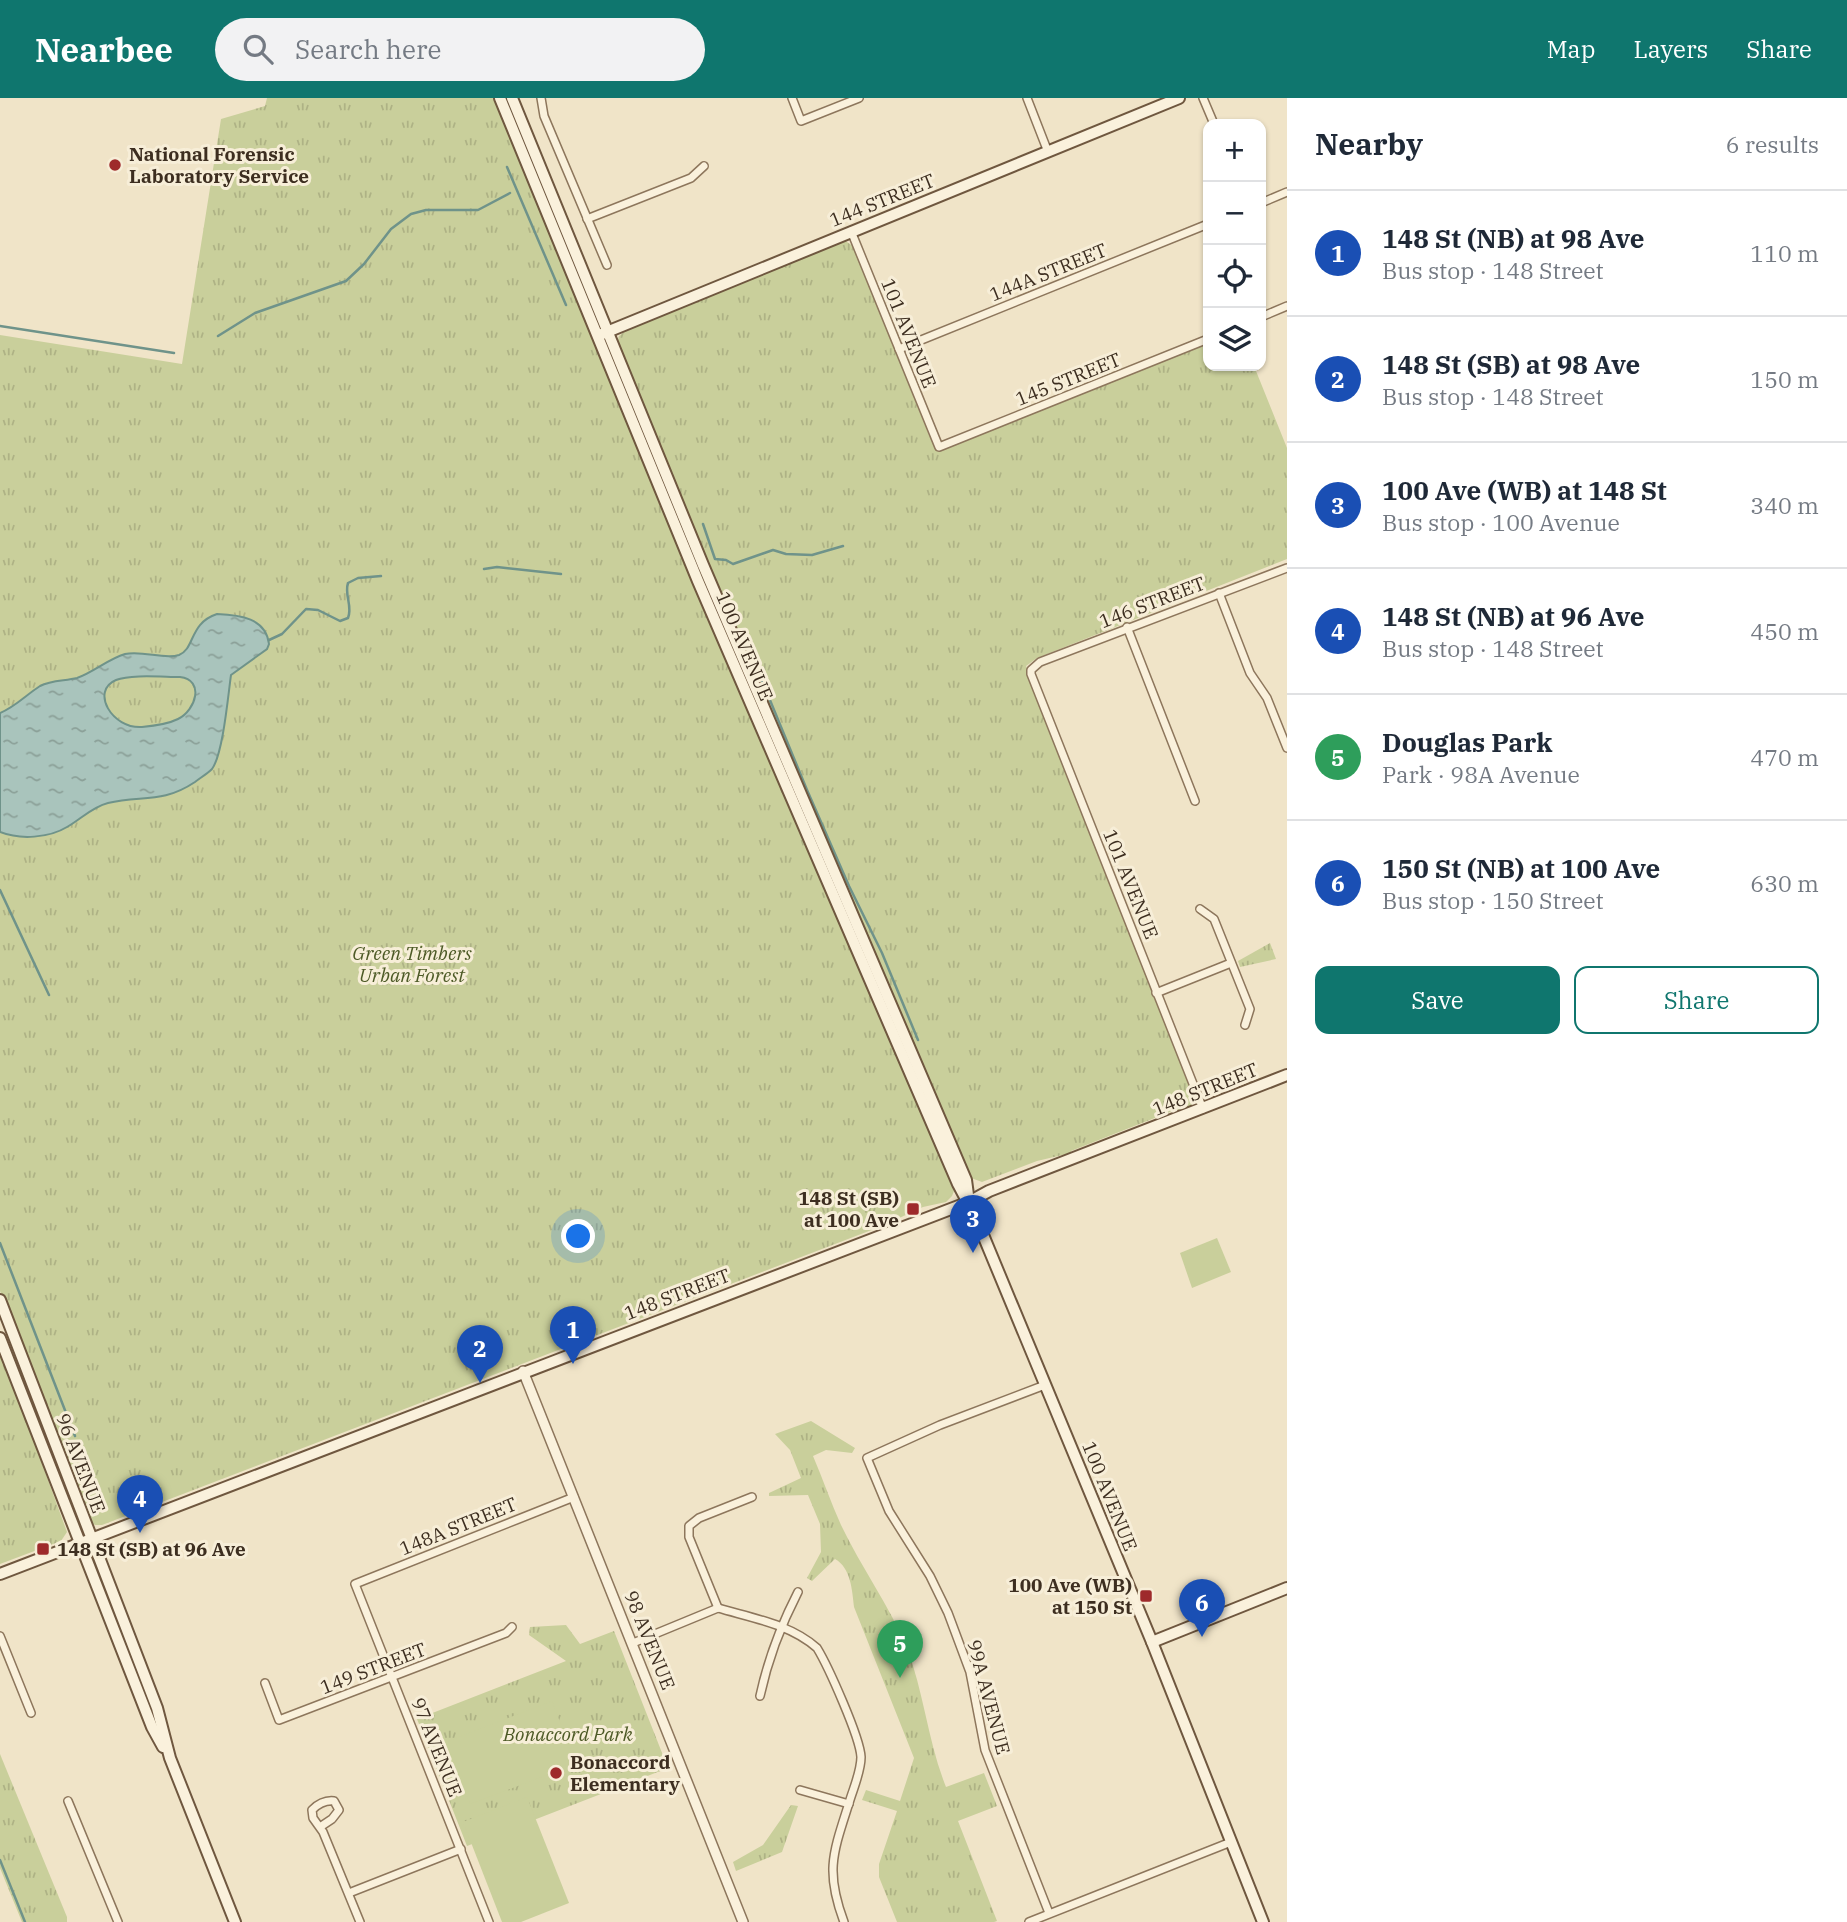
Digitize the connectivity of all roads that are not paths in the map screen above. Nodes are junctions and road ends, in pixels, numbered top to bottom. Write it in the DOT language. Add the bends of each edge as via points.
graph roads {
  1 [pos="500,98"];
  2 [pos="512,98"];
  3 [pos="541,98"];
  4 [pos="792,98"];
  5 [pos="859,98"];
  6 [pos="1027,98"];
  7 [pos="1179,98"];
  8 [pos="1203,98"];
  9 [pos="1212,119"];
  10 [pos="1048,152"];
  11 [pos="704,166"];
  12 [pos="1287,192"];
  13 [pos="1266,201"];
  14 [pos="587,219"];
  15 [pos="1203,226"];
  16 [pos="851,231"];
  17 [pos="607,265"];
  18 [pos="1287,306"];
  19 [pos="1266,315"];
  20 [pos="603,333"];
  21 [pos="1203,341"];
  22 [pos="899,349"];
  23 [pos="939,447"];
  24 [pos="1287,568"];
  25 [pos="1219,593"];
  26 [pos="1127,628"];
  27 [pos="1031,670"];
  28 [pos="1287,747"];
  29 [pos="1195,801"];
  30 [pos="1200,909"];
  31 [pos="1231,962"];
  32 [pos="1156,993"];
  33 [pos="1245,1025"];
  34 [pos="1287,1075"];
  35 [pos="1203,1109"];
  36 [pos="969,1202"];
  37 [pos="0,1300"];
  38 [pos="0,1338"];
  39 [pos="523,1371"];
  40 [pos="1045,1385"];
  41 [pos="574,1497"];
  42 [pos="752,1497"];
  43 [pos="91,1539"];
  44 [pos="79,1543"];
  45 [pos="0,1574"];
  46 [pos="355,1584"];
  47 [pos="1287,1588"];
  48 [pos="798,1592"];
  49 [pos="718,1608"];
  50 [pos="781,1626"];
  51 [pos="512,1627"];
  52 [pos="0,1636"];
  53 [pos="1152,1642"];
  54 [pos="633,1643"];
  55 [pos="392,1677"];
  56 [pos="265,1683"];
  57 [pos="760,1696"];
  58 [pos="31,1713"];
  59 [pos="170,1758"];
  60 [pos="800,1790"];
  61 [pos="68,1801"];
  62 [pos="849,1804"];
  63 [pos="320,1827"];
  64 [pos="1231,1842"];
  65 [pos="461,1849"];
  66 [pos="349,1893"];
  67 [pos="1049,1913"];
  68 [pos="118,1922"];
  69 [pos="235,1922"];
  70 [pos="360,1922"];
  71 [pos="489,1922"];
  72 [pos="743,1922"];
  73 [pos="845,1922"];
  74 [pos="1028,1922"];
  75 [pos="1263,1922"];
  1 -- 20 [label="main road, 100 AVENUE"];
  2 -- 20 [label="main road, 100 AVENUE"];
  3 -- 14 [label="street" via="544,116"];
  4 -- 5 [label="street" via="801,121"];
  6 -- 10 [label="street"];
  7 -- 10 [label="main road, 144 STREET"];
  8 -- 9 [label="street"];
  10 -- 16 [label="main road, 144 STREET"];
  11 -- 14 [label="street" via="691,178"];
  12 -- 13 [label="street"];
  14 -- 17 [label="street"];
  15 -- 22 [label="street, 144A STREET"];
  16 -- 20 [label="main road, 144 STREET"];
  16 -- 22 [label="street, 101 AVENUE"];
  18 -- 19 [label="street"];
  20 -- 36 [label="main road, 100 AVENUE" via="966,1181"];
  21 -- 23 [label="street, 145 STREET"];
  22 -- 23 [label="street, 101 AVENUE"];
  24 -- 25 [label="street, 146 STREET"];
  25 -- 26 [label="street, 146 STREET"];
  25 -- 28 [label="street"];
  26 -- 27 [label="street, 146 STREET" via="1040,662"];
  26 -- 29 [label="street"];
  27 -- 32 [label="street, 101 AVENUE"];
  30 -- 31 [label="street" via="1214,919"];
  31 -- 32 [label="street"];
  31 -- 33 [label="street" via="1250,1009"];
  32 -- 35 [label="street, 101 AVENUE"];
  34 -- 35 [label="main road, 148 STREET"];
  35 -- 36 [label="main road, 148 STREET"];
  36 -- 39 [label="main road, 148 STREET"];
  36 -- 40 [label="main road, 100 AVENUE"];
  37 -- 43 [label="main road, 96 AVENUE"];
  38 -- 44 [label="main road, 96 AVENUE"];
  39 -- 41 [label="street, 98 AVENUE"];
  39 -- 43 [label="main road, 148 STREET"];
  40 -- 53 [label="main road, 100 AVENUE"];
  40 -- 67 [label="street, 99A AVENUE" via="867,1458 889,1511 948,1613 970,1672 985,1750"];
  41 -- 46 [label="street, 148A STREET"];
  41 -- 54 [label="street, 98 AVENUE"];
  42 -- 49 [label="street" via="690,1526 689,1537"];
  43 -- 44 [label="main road, 148 STREET"];
  43 -- 59 [label="main road, 96 AVENUE" via="157,1708"];
  44 -- 45 [label="main road, 148 STREET"];
  44 -- 59 [label="main road, 96 AVENUE" via="152,1727"];
  46 -- 55 [label="street, 97 AVENUE"];
  47 -- 53 [label="main road"];
  48 -- 50 [label="street"];
  49 -- 50 [label="street"];
  49 -- 54 [label="street"];
  50 -- 57 [label="street"];
  50 -- 62 [label="street" via="817,1648 852,1726 861,1756"];
  51 -- 55 [label="street, 149 STREET"];
  52 -- 58 [label="street"];
  53 -- 64 [label="main road, 100 AVENUE"];
  54 -- 72 [label="street, 98 AVENUE"];
  55 -- 56 [label="street, 149 STREET" via="279,1720"];
  55 -- 65 [label="street, 97 AVENUE"];
  59 -- 69 [label="main road, 96 AVENUE"];
  60 -- 62 [label="street"];
  61 -- 68 [label="street"];
  62 -- 73 [label="street" via="831,1874"];
  63 -- 66 [label="street"];
  64 -- 67 [label="street"];
  64 -- 75 [label="main road, 100 AVENUE"];
  65 -- 66 [label="street"];
  65 -- 71 [label="street, 97 AVENUE"];
  66 -- 70 [label="street"];
  67 -- 74 [label="street"];
}
